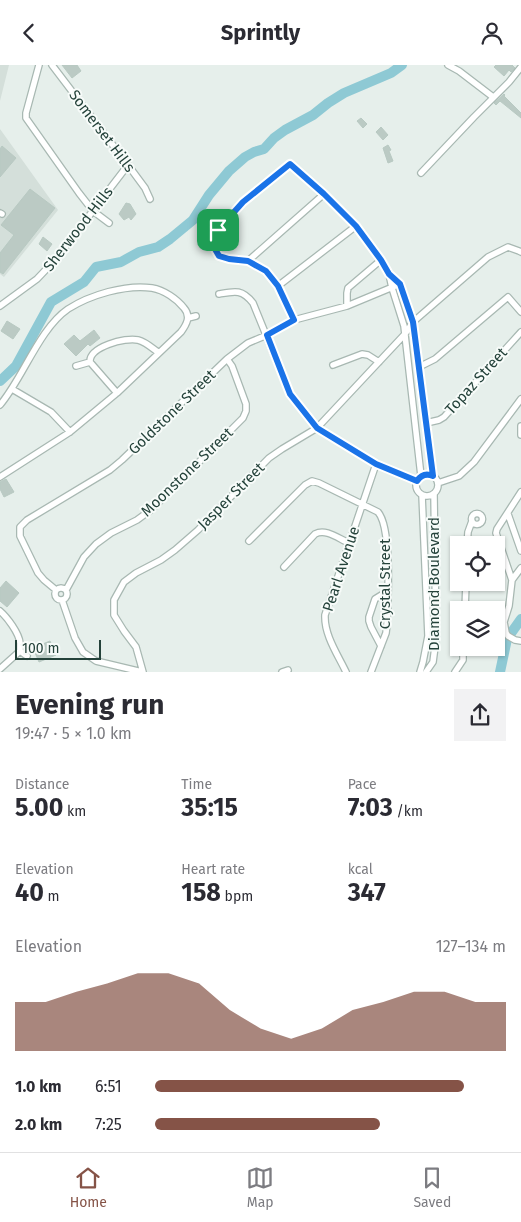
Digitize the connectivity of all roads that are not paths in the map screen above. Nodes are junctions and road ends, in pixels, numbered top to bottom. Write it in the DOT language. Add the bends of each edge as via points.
graph roads {
  1 [pos="39,65"];
  2 [pos="52,65"];
  3 [pos="448,65"];
  4 [pos="521,67"];
  5 [pos="493,97"];
  6 [pos="128,165"];
  7 [pos="421,173"];
  8 [pos="324,194"];
  9 [pos="150,199"];
  10 [pos="93,211"];
  11 [pos="108,223"];
  12 [pos="356,226"];
  13 [pos="521,252"];
  14 [pos="381,260"];
  15 [pos="248,261"];
  16 [pos="389,274"];
  17 [pos="400,284"];
  18 [pos="278,286"];
  19 [pos="392,288"];
  20 [pos="219,294"];
  21 [pos="0,306"];
  22 [pos="347,306"];
  23 [pos="521,312"];
  24 [pos="196,317"];
  25 [pos="188,318"];
  26 [pos="294,320"];
  27 [pos="413,322"];
  28 [pos="521,332"];
  29 [pos="405,334"];
  30 [pos="267,335"];
  31 [pos="158,353"];
  32 [pos="227,359"];
  33 [pos="90,362"];
  34 [pos="379,362"];
  35 [pos="333,365"];
  36 [pos="76,366"];
  37 [pos="419,367"];
  38 [pos="12,389"];
  39 [pos="118,393"];
  40 [pos="521,399"];
  41 [pos="0,405"];
  42 [pos="426,423"];
  43 [pos="521,426"];
  44 [pos="317,428"];
  45 [pos="70,432"];
  46 [pos="521,435"];
  47 [pos="376,464"];
  48 [pos="433,476"];
  49 [pos="0,477"];
  50 [pos="419,478"];
  51 [pos="438,483"];
  52 [pos="434,494"];
  53 [pos="422,495"];
  54 [pos="520,495"];
  55 [pos="363,504"];
  56 [pos="521,505"];
  57 [pos="508,514"];
  58 [pos="472,521"];
  59 [pos="468,536"];
  60 [pos="249,541"];
  61 [pos="349,543"];
  62 [pos="521,551"];
  63 [pos="284,567"];
  64 [pos="521,568"];
  65 [pos="512,580"];
  66 [pos="66,590"];
  67 [pos="56,591"];
  68 [pos="388,591"];
  69 [pos="62,600"];
  70 [pos="0,611"];
  71 [pos="518,640"];
  72 [pos="381,646"];
  73 [pos="20,651"];
  74 [pos="27,656"];
  75 [pos="463,656"];
  76 [pos="0,669"];
  77 [pos="142,672"];
  78 [pos="346,672"];
  79 [pos="371,672"];
  80 [pos="420,672"];
  81 [pos="426,672"];
  82 [pos="455,672"];
  1 -- 10 [label="street" via="26,118"];
  2 -- 6 [label="street, Somerset Hills"];
  3 -- 5 [label="street"];
  4 -- 5 [label="street"];
  5 -- 7 [label="street"];
  6 -- 9 [label="street, Somerset Hills"];
  6 -- 10 [label="street, Sherwood Hills"];
  8 -- 12 [label="street"];
  8 -- 15 [label="street"];
  8 -- 15 [label="street" via="290,164 243,202 218,230 215,249 219,256"];
  10 -- 11 [label="street"];
  10 -- 21 [label="street, Sherwood Hills" via="45,272"];
  12 -- 14 [label="street"];
  12 -- 18 [label="street"];
  13 -- 27 [label="street, Jasper Street" via="508,247 488,257"];
  14 -- 16 [label="street"];
  14 -- 22 [label="street" via="348,288"];
  15 -- 18 [label="street" via="266,271"];
  16 -- 17 [label="street"];
  16 -- 19 [label="street"];
  17 -- 19 [label="street, Goldstone Street"];
  17 -- 27 [label="street"];
  18 -- 26 [label="street"];
  19 -- 22 [label="street, Goldstone Street"];
  19 -- 29 [label="street"];
  20 -- 30 [label="street" via="235,291 246,295"];
  22 -- 26 [label="street, Goldstone Street"];
  23 -- 37 [label="street" via="508,297 435,359"];
  24 -- 25 [label="street"];
  25 -- 31 [label="street" via="187,325"];
  25 -- 38 [label="street" via="182,305 153,288 124,289 88,299 57,319"];
  26 -- 30 [label="street, Goldstone Street"];
  27 -- 29 [label="street, Jasper Street"];
  27 -- 37 [label="street"];
  28 -- 42 [label="street, Topaz Street" via="444,417"];
  29 -- 34 [label="street, Jasper Street"];
  29 -- 50 [label="street"];
  30 -- 32 [label="street, Goldstone Street" via="248,343"];
  30 -- 44 [label="street" via="290,394"];
  31 -- 33 [label="street" via="140,341 126,340 96,351"];
  31 -- 39 [label="street"];
  32 -- 66 [label="street, Moonstone Street" via="246,404 243,418 152,509 96,544 84,557"];
  32 -- 67 [label="street, Goldstone Street" via="110,470 20,527 20,536 38,573"];
  33 -- 36 [label="street"];
  33 -- 39 [label="street"];
  34 -- 35 [label="street" via="362,354"];
  34 -- 44 [label="street, Jasper Street"];
  37 -- 42 [label="street"];
  38 -- 41 [label="street"];
  38 -- 45 [label="street" via="51,412"];
  39 -- 45 [label="street"];
  40 -- 51 [label="street" via="474,462 459,476"];
  42 -- 48 [label="street"];
  43 -- 46 [label="street"];
  44 -- 47 [label="street"];
  44 -- 77 [label="street, Jasper Street" via="269,458 175,550 124,582 114,600 114,615 136,647"];
  45 -- 49 [label="street"];
  47 -- 50 [label="street"];
  47 -- 55 [label="street, Pearl Avenue"];
  48 -- 50 [label="street" via="427,474"];
  48 -- 51 [label="street"];
  50 -- 53 [label="street" via="416,487"];
  51 -- 52 [label="street"];
  52 -- 53 [label="street"];
  52 -- 81 [label="street, Diamond Boulevard" via="436,639 432,662"];
  53 -- 80 [label="street, Diamond Boulevard" via="428,636"];
  54 -- 56 [label="street"];
  54 -- 57 [label="street"];
  55 -- 60 [label="street, Crystal Street" via="312,481"];
  55 -- 61 [label="street, Pearl Avenue"];
  55 -- 68 [label="street, Crystal Street" via="378,512 384,521"];
  57 -- 62 [label="street"];
  57 -- 65 [label="street" via="496,533"];
  58 -- 59 [label="street"];
  61 -- 63 [label="street" via="320,532"];
  61 -- 78 [label="street, Pearl Avenue" via="325,615 328,635"];
  64 -- 65 [label="street"];
  65 -- 71 [label="street" via="504,622 508,636"];
  66 -- 67 [label="street"];
  66 -- 69 [label="street" via="68,595"];
  67 -- 69 [label="street" via="57,598"];
  68 -- 72 [label="street, Crystal Street" via="388,624"];
  68 -- 72 [label="street" via="375,599 369,617"];
  69 -- 77 [label="street" via="75,638 84,652 96,661"];
  70 -- 73 [label="street" via="18,635"];
  72 -- 79 [label="street, Crystal Street"];
  73 -- 74 [label="street"];
  73 -- 76 [label="street"];
  75 -- 82 [label="street"];
}
